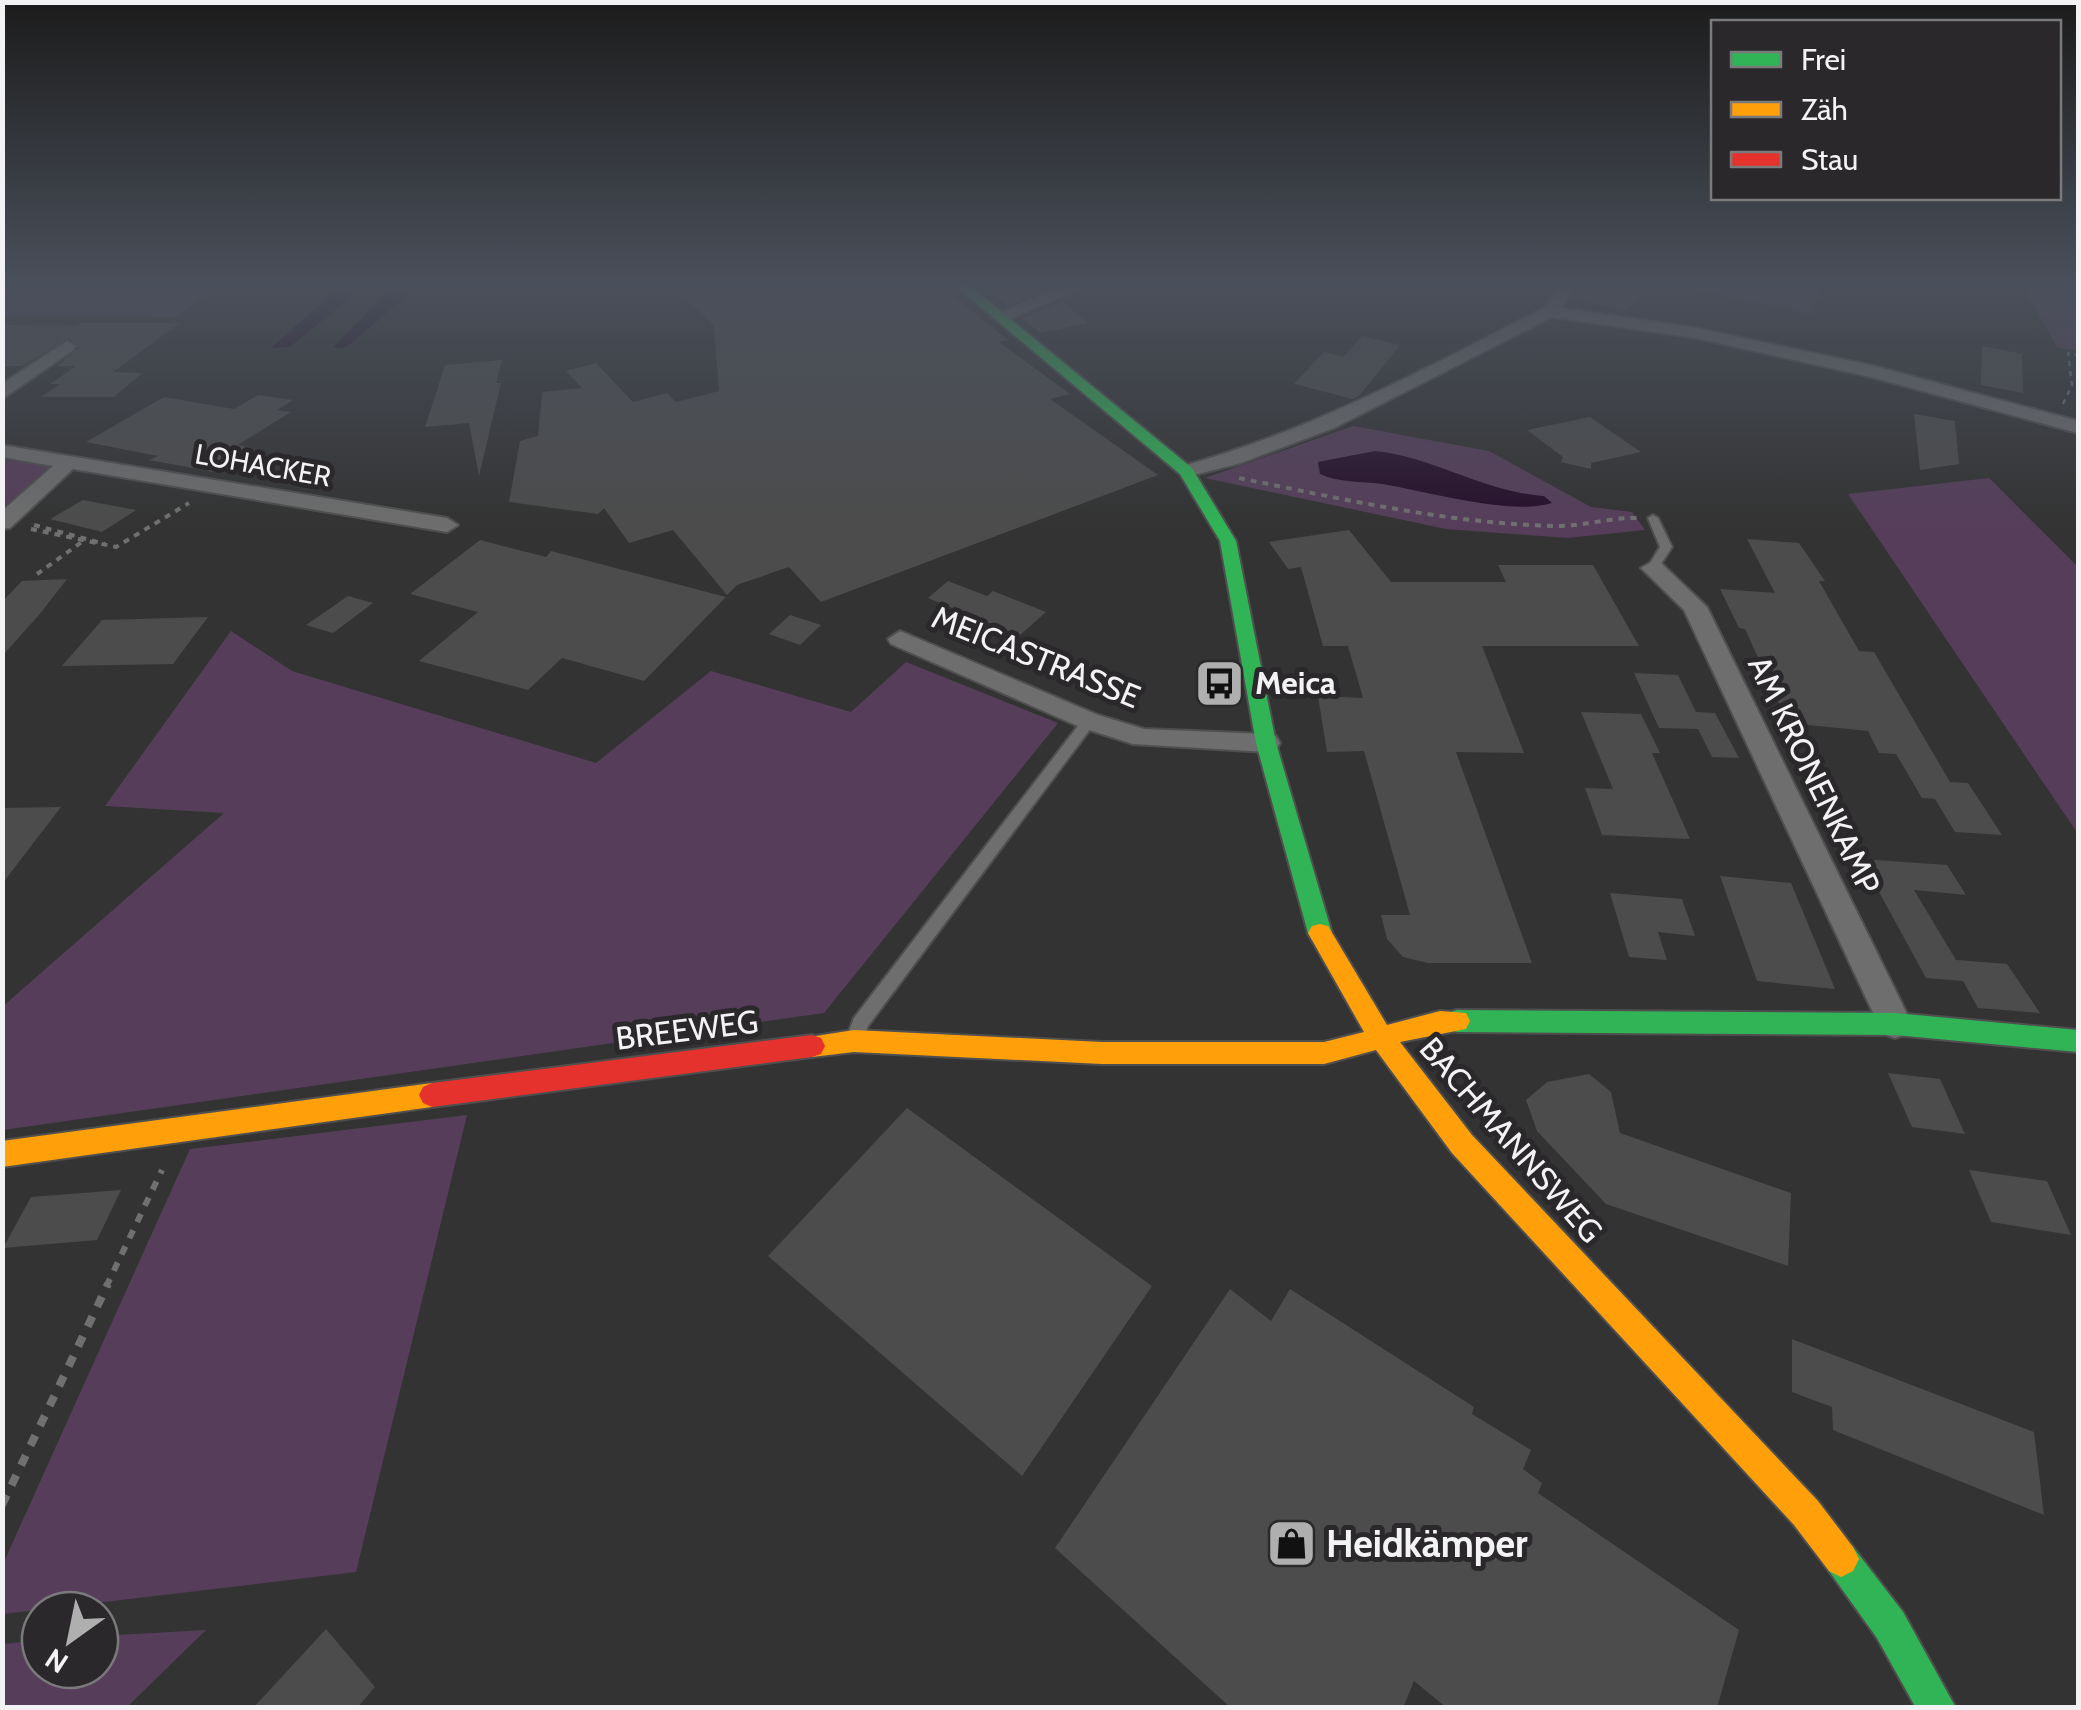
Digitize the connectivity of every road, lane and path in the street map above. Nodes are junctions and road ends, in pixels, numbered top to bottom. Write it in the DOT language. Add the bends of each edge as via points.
graph roads {
  1 [pos="38,367"];
  2 [pos="1063,367"];
  3 [pos="1438,367"];
  4 [pos="1850,367"];
  5 [pos="2070,367"];
  6 [pos="2,393"];
  7 [pos="2054,420"];
  8 [pos="2078,427"];
  9 [pos="2,451"];
  10 [pos="70,460"];
  11 [pos="1194,469"];
  12 [pos="215,488"];
  13 [pos="1653,518"];
  14 [pos="3,523"];
  15 [pos="34,525"];
  16 [pos="447,525"];
  17 [pos="85,540"];
  18 [pos="1653,568"];
  19 [pos="37,574"];
  20 [pos="900,639"];
  21 [pos="1090,721"];
  22 [pos="1266,743"];
  23 [pos="1895,1024"];
  24 [pos="1382,1039"];
  25 [pos="854,1041"];
  26 [pos="2078,1041"];
  27 [pos="184,1127"];
  28 [pos="2,1154"];
  29 [pos="2,1505"];
  30 [pos="1937,1708"];
  1 -- 6 [label="street"];
  2 -- 11 [label="street, BACHMANNSWEG"];
  3 -- 11 [label="street" via="1279,445"];
  4 -- 7 [label="street"];
  5 -- 7 [label="path" via="2072,384"];
  7 -- 8 [label="street"];
  9 -- 10 [label="street, LOHACKER"];
  10 -- 12 [label="street, LOHACKER"];
  10 -- 14 [label="street"];
  11 -- 13 [label="path" via="1434,517 1560,526 1615,516"];
  11 -- 22 [label="street, BACHMANNSWEG" via="1228,542"];
  12 -- 16 [label="street, LOHACKER"];
  12 -- 17 [label="path" via="116,547"];
  13 -- 18 [label="lane" via="1666,547"];
  14 -- 17 [label="path"];
  15 -- 17 [label="path"];
  17 -- 19 [label="path"];
  18 -- 23 [label="street, AM KRONENKAMP" via="1695,607"];
  20 -- 21 [label="street, MEICASTRASSE"];
  21 -- 22 [label="street, MEICASTRASSE" via="1143,738"];
  21 -- 25 [label="lane" via="860,1023"];
  22 -- 24 [label="street, BACHMANNSWEG" via="1322,938"];
  23 -- 24 [label="street" via="1434,1021"];
  23 -- 26 [label="street"];
  24 -- 25 [label="street, BREEWEG" via="1324,1053"];
  24 -- 30 [label="street, BACHMANNSWEG" via="1462,1144 1806,1513 1890,1625"];
  25 -- 27 [label="street, BREEWEG"];
  27 -- 28 [label="street, BREEWEG"];
  27 -- 29 [label="path"];
}
